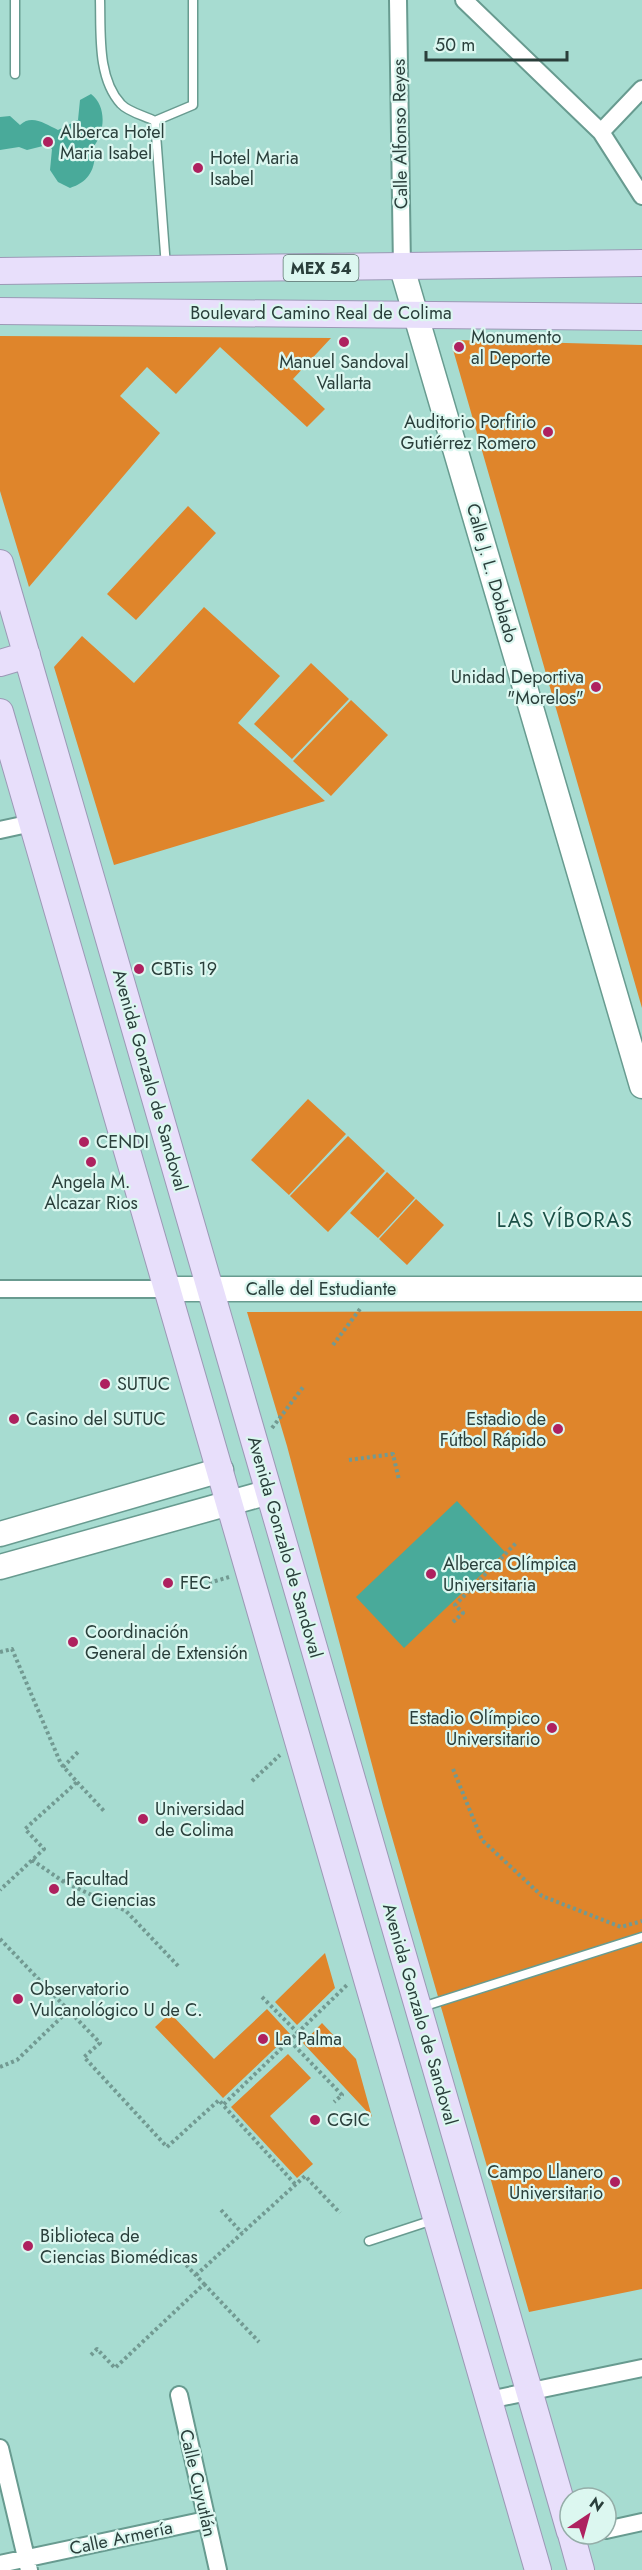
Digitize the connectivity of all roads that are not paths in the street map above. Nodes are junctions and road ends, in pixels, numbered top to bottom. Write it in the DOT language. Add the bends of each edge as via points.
graph roads {
  1 [pos="15,0"];
  2 [pos="100,0"];
  3 [pos="193,0"];
  4 [pos="398,0"];
  5 [pos="464,0"];
  6 [pos="15,74"];
  7 [pos="642,89"];
  8 [pos="155,121"];
  9 [pos="601,132"];
  10 [pos="642,196"];
  11 [pos="0,259"];
  12 [pos="642,263"];
  13 [pos="166,268"];
  14 [pos="402,268"];
  15 [pos="81,271"];
  16 [pos="0,272"];
  17 [pos="0,311"];
  18 [pos="415,313"];
  19 [pos="642,317"];
  20 [pos="0,562"];
  21 [pos="27,655"];
  22 [pos="0,663"];
  23 [pos="0,712"];
  24 [pos="32,823"];
  25 [pos="0,830"];
  26 [pos="117,968"];
  27 [pos="76,976"];
  28 [pos="642,1086"];
  29 [pos="0,1289"];
  30 [pos="167,1289"];
  31 [pos="211,1289"];
  32 [pos="642,1289"];
  33 [pos="221,1470"];
  34 [pos="269,1492"];
  35 [pos="229,1504"];
  36 [pos="0,1534"];
  37 [pos="0,1567"];
  38 [pos="642,1937"];
  39 [pos="418,2008"];
  40 [pos="436,2219"];
  41 [pos="369,2241"];
  42 [pos="642,2368"];
  43 [pos="529,2391"];
  44 [pos="178,2395"];
  45 [pos="489,2400"];
  46 [pos="0,2448"];
  47 [pos="560,2486"];
  48 [pos="206,2520"];
  49 [pos="642,2522"];
  50 [pos="618,2527"];
  51 [pos="577,2546"];
  52 [pos="0,2564"];
  53 [pos="27,2564"];
  54 [pos="218,2570"];
  55 [pos="538,2570"];
  56 [pos="581,2570"];
  1 -- 6 [label="lane"];
  2 -- 8 [label="lane" via="101,57 111,86 122,105"];
  3 -- 8 [label="lane" via="193,105"];
  4 -- 14 [label="street, Calle Alfonso Reyes"];
  5 -- 9 [label="street"];
  7 -- 9 [label="street"];
  8 -- 13 [label="lane"];
  9 -- 10 [label="street"];
  11 -- 15 [label="main road"];
  12 -- 14 [label="main road, MEX 54"];
  13 -- 14 [label="main road, MEX 54"];
  13 -- 15 [label="main road, MEX 54"];
  14 -- 18 [label="street, Calle J. L. Doblado"];
  15 -- 16 [label="main road, MEX 54"];
  17 -- 18 [label="main road, Boulevard Camino Real de Colima"];
  18 -- 19 [label="main road, Boulevard Camino Real de Colima" via="581,321"];
  18 -- 28 [label="street, Calle J. L. Doblado"];
  20 -- 21 [label="main road, Avenida Gonzalo de Sandoval"];
  21 -- 22 [label="main road"];
  21 -- 26 [label="main road, Avenida Gonzalo de Sandoval"];
  23 -- 24 [label="main road"];
  24 -- 25 [label="street"];
  24 -- 27 [label="main road"];
  26 -- 27 [label="main road"];
  26 -- 31 [label="main road, Avenida Gonzalo de Sandoval"];
  27 -- 30 [label="main road"];
  29 -- 30 [label="street, Calle del Estudiante"];
  30 -- 31 [label="street, Calle del Estudiante"];
  30 -- 33 [label="main road"];
  31 -- 32 [label="street, Calle del Estudiante"];
  31 -- 34 [label="main road, Avenida Gonzalo de Sandoval"];
  33 -- 35 [label="main road"];
  33 -- 36 [label="street"];
  34 -- 35 [label="street"];
  34 -- 39 [label="main road, Avenida Gonzalo de Sandoval"];
  35 -- 37 [label="street"];
  35 -- 40 [label="main road"];
  38 -- 39 [label="lane"];
  39 -- 43 [label="main road, Avenida Gonzalo de Sandoval"];
  40 -- 41 [label="lane"];
  40 -- 45 [label="main road"];
  42 -- 43 [label="street"];
  43 -- 45 [label="street"];
  43 -- 47 [label="main road, Avenida Gonzalo de Sandoval"];
  44 -- 48 [label="street, Calle Cuyutlán"];
  45 -- 55 [label="main road"];
  46 -- 53 [label="street"];
  48 -- 53 [label="street, Calle Armería"];
  48 -- 54 [label="street, Calle Cuyutlán"];
  49 -- 50 [label="street"];
  51 -- 56 [label="main road, Avenida Gonzalo de Sandoval"];
  52 -- 53 [label="street, Calle Armería"];
}
